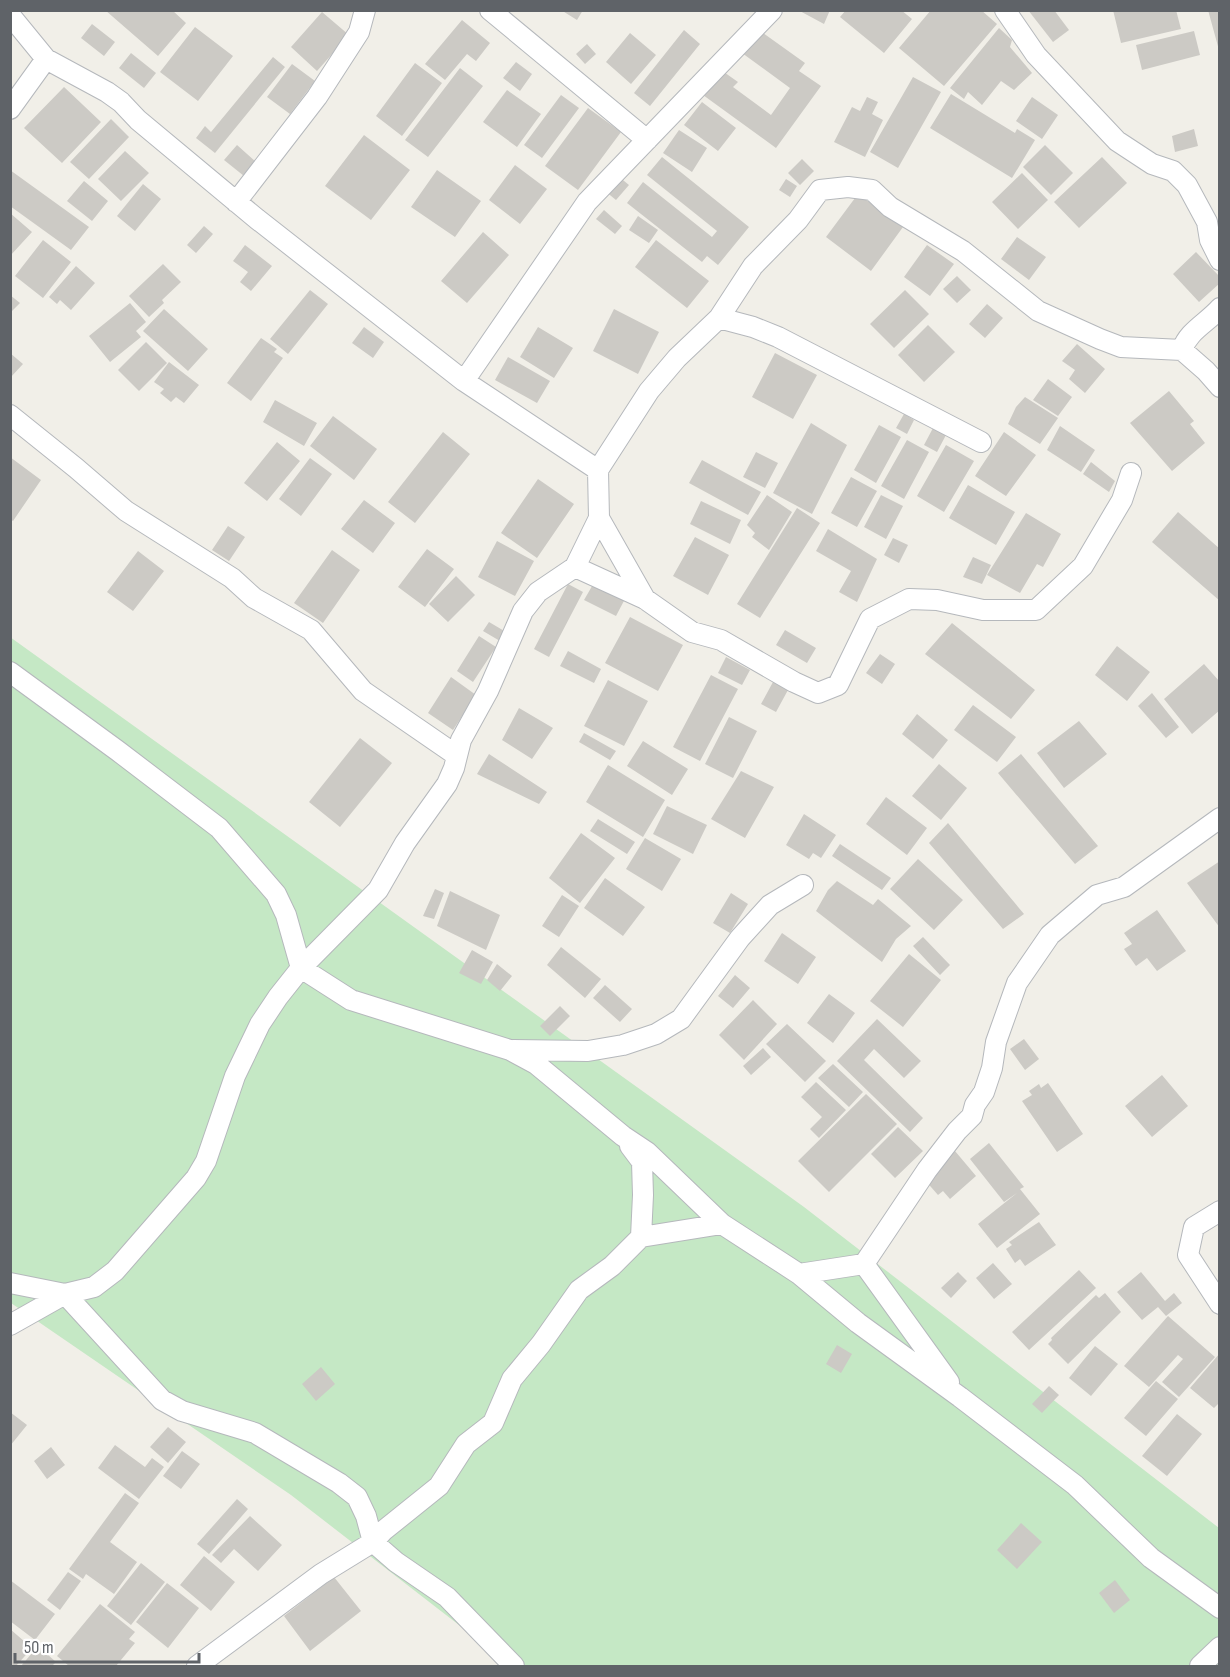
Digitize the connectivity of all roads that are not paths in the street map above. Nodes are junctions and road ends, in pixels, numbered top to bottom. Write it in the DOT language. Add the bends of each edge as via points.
graph roads {
  1 [pos="365,10"];
  2 [pos="490,10"];
  3 [pos="772,10"];
  4 [pos="1005,10"];
  5 [pos="10,15"];
  6 [pos="46,59"];
  7 [pos="10,109"];
  8 [pos="647,140"];
  9 [pos="236,202"];
  10 [pos="1220,260"];
  11 [pos="1220,308"];
  12 [pos="719,318"];
  13 [pos="1182,350"];
  14 [pos="464,381"];
  15 [pos="1220,387"];
  16 [pos="10,415"];
  17 [pos="981,442"];
  18 [pos="598,470"];
  19 [pos="1131,473"];
  20 [pos="599,518"];
  21 [pos="575,567"];
  22 [pos="645,599"];
  23 [pos="10,672"];
  24 [pos="456,755"];
  25 [pos="1220,818"];
  26 [pos="802,885"];
  27 [pos="301,968"];
  28 [pos="510,1050"];
  29 [pos="623,1136"];
  30 [pos="1220,1211"];
  31 [pos="722,1224"];
  32 [pos="641,1237"];
  33 [pos="864,1264"];
  34 [pos="799,1274"];
  35 [pos="10,1283"];
  36 [pos="65,1294"];
  37 [pos="1220,1304"];
  38 [pos="11,1318"];
  39 [pos="960,1397"];
  40 [pos="373,1542"];
  41 [pos="1220,1608"];
  42 [pos="1220,1647"];
  43 [pos="197,1666"];
  44 [pos="514,1666"];
  45 [pos="1200,1666"];
  1 -- 9 [label="street" via="359,32 317,97"];
  2 -- 8 [label="street"];
  3 -- 8 [label="street"];
  4 -- 10 [label="street" via="1035,55 1117,141 1152,164 1173,171 1187,185 1207,222"];
  5 -- 6 [label="street"];
  6 -- 7 [label="street"];
  6 -- 9 [label="street" via="121,102"];
  8 -- 14 [label="street" via="587,202"];
  9 -- 14 [label="street"];
  11 -- 13 [label="street" via="1185,340"];
  12 -- 13 [label="street" via="753,266 798,220 820,190 848,187 872,190 891,207 963,251 1038,311 1121,346"];
  12 -- 17 [label="street" via="778,338"];
  12 -- 18 [label="street" via="649,391"];
  13 -- 15 [label="street"];
  14 -- 18 [label="street"];
  16 -- 24 [label="street" via="126,511 232,578 254,598 311,630 363,691"];
  18 -- 20 [label="street"];
  19 -- 22 [label="street" via="1122,500 1083,566 1036,610 983,610 937,600 909,599 870,619 838,685 818,693 721,640 692,632"];
  20 -- 21 [label="street"];
  20 -- 22 [label="street"];
  21 -- 22 [label="street"];
  21 -- 24 [label="street" via="538,592 524,611"];
  23 -- 27 [label="street" via="219,828 276,894"];
  24 -- 27 [label="street" via="447,784 405,843 378,890"];
  25 -- 33 [label="street" via="1124,887 1097,895 1050,935 1017,982 984,1092 972,1116 927,1170"];
  26 -- 28 [label="street" via="770,905 681,1019 656,1034 588,1051"];
  27 -- 28 [label="street" via="351,1000"];
  27 -- 36 [label="street" via="260,1024 235,1076 206,1161 196,1178 115,1271 94,1287"];
  28 -- 29 [label="street" via="536,1064"];
  29 -- 31 [label="street" via="647,1152"];
  29 -- 32 [label="street" via="642,1162"];
  30 -- 37 [label="street" via="1194,1227 1188,1255"];
  31 -- 32 [label="street"];
  31 -- 34 [label="street"];
  32 -- 40 [label="street" via="612,1266 579,1290 512,1379 493,1423 466,1444 439,1486"];
  33 -- 34 [label="street"];
  33 -- 39 [label="street"];
  34 -- 39 [label="street" via="858,1323"];
  35 -- 36 [label="street"];
  36 -- 38 [label="street"];
  36 -- 40 [label="street" via="162,1400 182,1411 255,1433 357,1497"];
  39 -- 41 [label="street" via="1075,1485 1151,1558"];
  40 -- 43 [label="street" via="321,1574"];
  40 -- 44 [label="street" via="447,1597"];
  42 -- 45 [label="street"];
}
